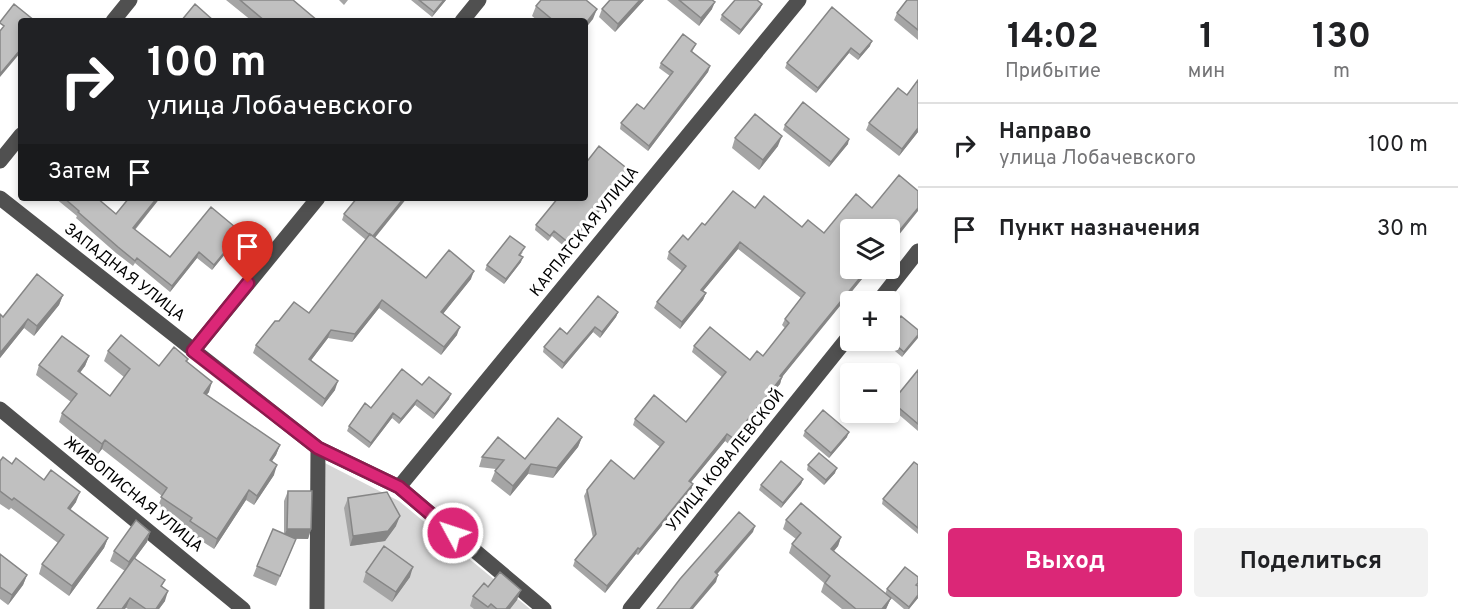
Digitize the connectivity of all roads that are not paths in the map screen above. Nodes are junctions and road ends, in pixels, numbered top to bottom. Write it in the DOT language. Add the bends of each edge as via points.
graph roads {
  1 [pos="130,0"];
  2 [pos="479,0"];
  3 [pos="799,0"];
  4 [pos="115,18"];
  5 [pos="464,18"];
  6 [pos="18,139"];
  7 [pos="0,161"];
  8 [pos="0,198"];
  9 [pos="316,201"];
  10 [pos="918,251"];
  11 [pos="887,291"];
  12 [pos="840,347"];
  13 [pos="193,351"];
  14 [pos="0,409"];
  15 [pos="318,448"];
  16 [pos="399,487"];
  17 [pos="243,609"];
  18 [pos="317,609"];
  19 [pos="544,609"];
  20 [pos="630,609"];
  1 -- 4 [label="street"];
  2 -- 5 [label="street"];
  3 -- 16 [label="street, КАРПАТСКАЯ УЛИЦА"];
  6 -- 7 [label="street"];
  8 -- 13 [label="street, ЗАПАДНАЯ УЛИЦА"];
  9 -- 13 [label="street"];
  10 -- 11 [label="street"];
  12 -- 20 [label="street, УЛИЦА КОВАЛЕВСКОЙ"];
  13 -- 15 [label="street, ЗАПАДНАЯ УЛИЦА"];
  14 -- 17 [label="street, ЖИВОПИСНАЯ УЛИЦА"];
  15 -- 16 [label="street, ЗАПАДНАЯ УЛИЦА"];
  15 -- 18 [label="street"];
  16 -- 19 [label="street, ЗАПАДНАЯ УЛИЦА"];
}
